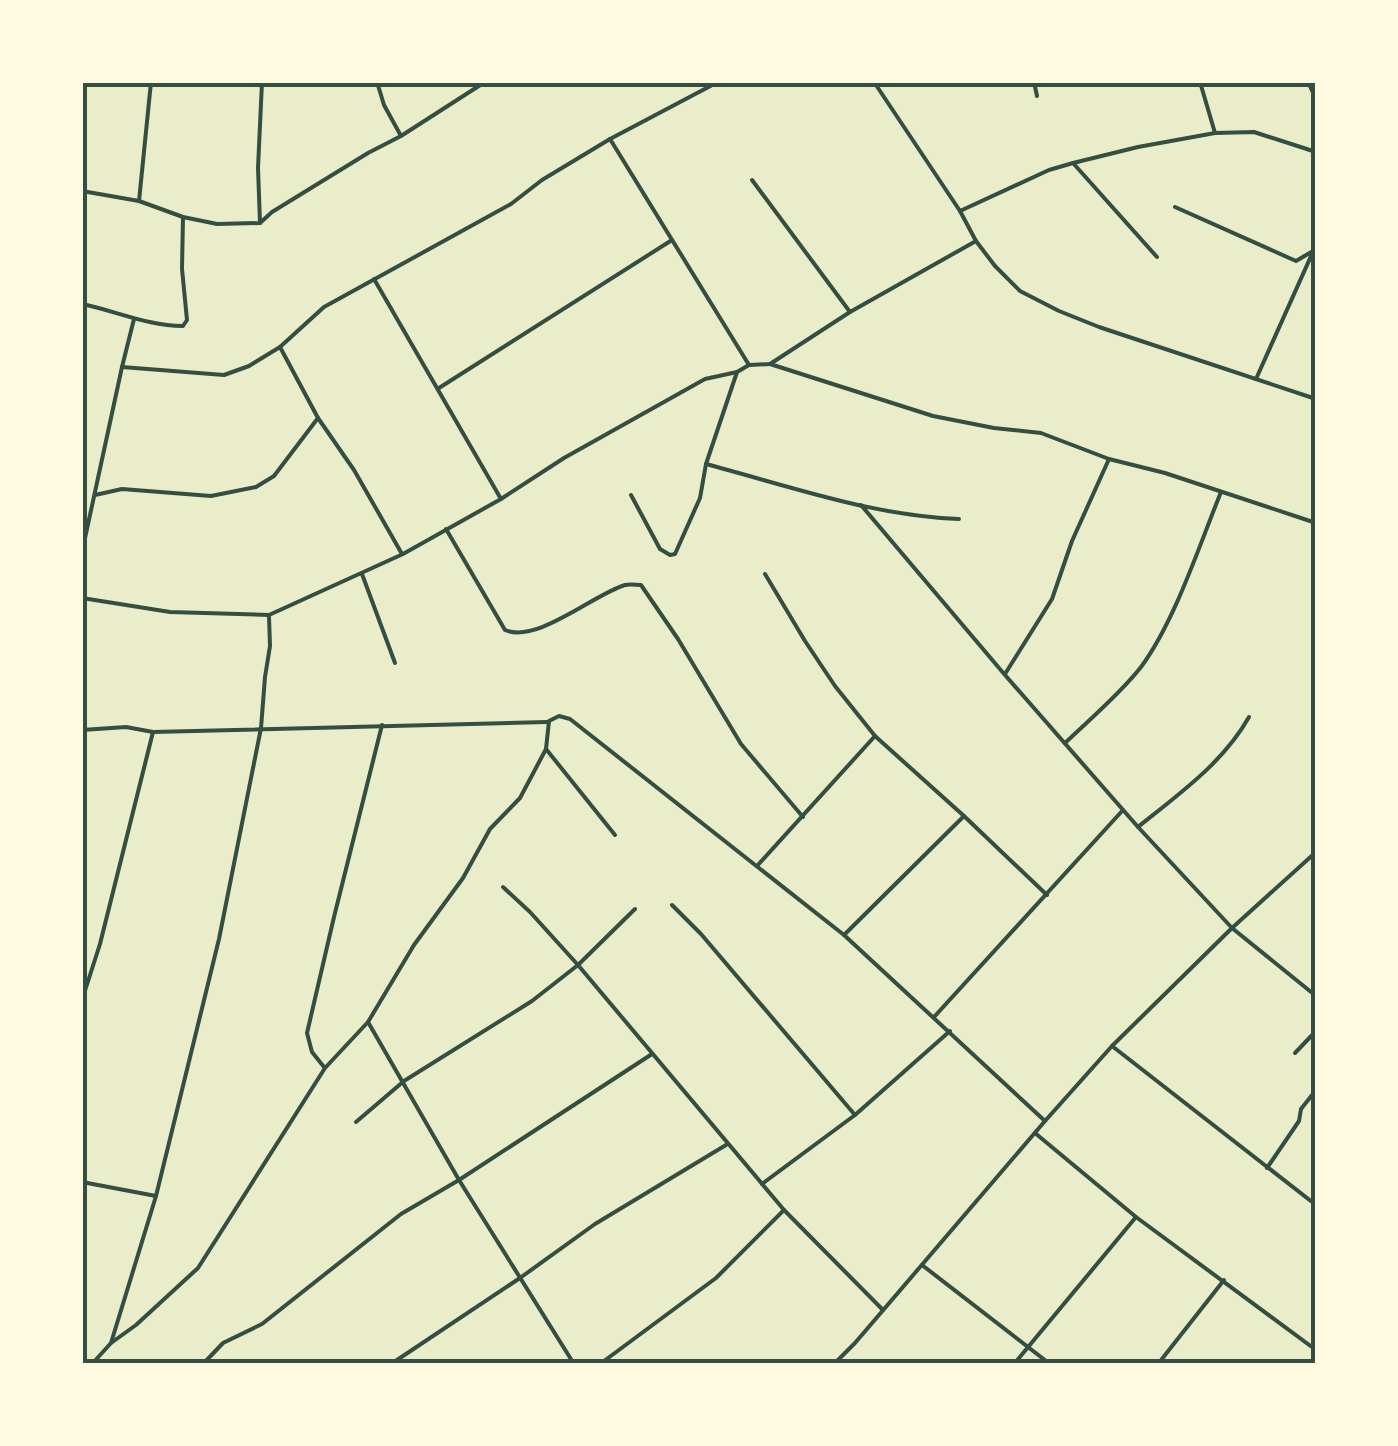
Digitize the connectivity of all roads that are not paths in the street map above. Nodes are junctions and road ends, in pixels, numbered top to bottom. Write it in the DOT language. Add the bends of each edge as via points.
graph roads {
  1 [pos="151,82"];
  2 [pos="262,82"];
  3 [pos="377,82"];
  4 [pos="485,82"];
  5 [pos="718,82"];
  6 [pos="874,82"];
  7 [pos="1034,82"];
  8 [pos="1200,82"];
  9 [pos="1308,82"];
  10 [pos="1037,96"];
  11 [pos="1316,99"];
  12 [pos="1215,133"];
  13 [pos="401,136"];
  14 [pos="610,139"];
  15 [pos="1316,152"];
  16 [pos="1073,163"];
  17 [pos="752,180"];
  18 [pos="82,191"];
  19 [pos="139,202"];
  20 [pos="1175,208"];
  21 [pos="960,212"];
  22 [pos="182,218"];
  23 [pos="260,223"];
  24 [pos="672,240"];
  25 [pos="976,242"];
  26 [pos="1315,249"];
  27 [pos="1157,257"];
  28 [pos="374,279"];
  29 [pos="82,304"];
  30 [pos="850,312"];
  31 [pos="134,319"];
  32 [pos="280,348"];
  33 [pos="749,364"];
  34 [pos="770,364"];
  35 [pos="122,367"];
  36 [pos="737,372"];
  37 [pos="1256,379"];
  38 [pos="439,388"];
  39 [pos="1316,399"];
  40 [pos="318,418"];
  41 [pos="1108,458"];
  42 [pos="706,464"];
  43 [pos="1221,492"];
  44 [pos="96,494"];
  45 [pos="630,495"];
  46 [pos="501,499"];
  47 [pos="861,504"];
  48 [pos="959,519"];
  49 [pos="1316,523"];
  50 [pos="446,530"];
  51 [pos="82,552"];
  52 [pos="403,554"];
  53 [pos="362,574"];
  54 [pos="765,574"];
  55 [pos="82,598"];
  56 [pos="270,615"];
  57 [pos="395,662"];
  58 [pos="1005,675"];
  59 [pos="1249,716"];
  60 [pos="549,722"];
  61 [pos="382,725"];
  62 [pos="261,728"];
  63 [pos="82,730"];
  64 [pos="154,732"];
  65 [pos="875,736"];
  66 [pos="1064,743"];
  67 [pos="546,748"];
  68 [pos="1124,810"];
  69 [pos="964,816"];
  70 [pos="803,817"];
  71 [pos="1138,827"];
  72 [pos="614,835"];
  73 [pos="1316,852"];
  74 [pos="756,866"];
  75 [pos="503,888"];
  76 [pos="1047,895"];
  77 [pos="672,905"];
  78 [pos="635,909"];
  79 [pos="1232,928"];
  80 [pos="844,935"];
  81 [pos="578,966"];
  82 [pos="1316,996"];
  83 [pos="82,1000"];
  84 [pos="934,1017"];
  85 [pos="368,1022"];
  86 [pos="1316,1031"];
  87 [pos="950,1032"];
  88 [pos="1112,1046"];
  89 [pos="1295,1052"];
  90 [pos="652,1054"];
  91 [pos="326,1068"];
  92 [pos="404,1082"];
  93 [pos="1316,1090"];
  94 [pos="855,1115"];
  95 [pos="1045,1121"];
  96 [pos="356,1122"];
  97 [pos="1036,1133"];
  98 [pos="727,1144"];
  99 [pos="1266,1168"];
  100 [pos="459,1180"];
  101 [pos="82,1182"];
  102 [pos="762,1184"];
  103 [pos="156,1196"];
  104 [pos="1316,1206"];
  105 [pos="784,1210"];
  106 [pos="1136,1217"];
  107 [pos="922,1265"];
  108 [pos="520,1278"];
  109 [pos="1224,1280"];
  110 [pos="883,1310"];
  111 [pos="111,1343"];
  112 [pos="1027,1346"];
  113 [pos="1316,1350"];
  114 [pos="92,1364"];
  115 [pos="203,1364"];
  116 [pos="391,1364"];
  117 [pos="574,1364"];
  118 [pos="600,1364"];
  119 [pos="834,1364"];
  120 [pos="1014,1364"];
  121 [pos="1050,1364"];
  122 [pos="1158,1364"];
  1 -- 19 [label="street"];
  2 -- 23 [label="street"];
  3 -- 13 [label="street"];
  4 -- 13 [label="street"];
  5 -- 14 [label="street"];
  6 -- 21 [label="street"];
  7 -- 10 [label="street"];
  8 -- 12 [label="street"];
  9 -- 11 [label="street"];
  12 -- 15 [label="street" via="1254,132"];
  12 -- 16 [label="street"];
  13 -- 23 [label="street"];
  14 -- 24 [label="street"];
  14 -- 28 [label="street" via="511,204"];
  16 -- 21 [label="street"];
  16 -- 27 [label="street"];
  17 -- 30 [label="street"];
  18 -- 19 [label="street"];
  19 -- 22 [label="street"];
  20 -- 26 [label="street" via="1296,262"];
  21 -- 25 [label="street"];
  22 -- 23 [label="street"];
  22 -- 31 [label="street" via="186,320 178,327"];
  24 -- 33 [label="street"];
  24 -- 38 [label="street"];
  25 -- 30 [label="street"];
  25 -- 37 [label="street" via="1034,300"];
  26 -- 37 [label="street"];
  28 -- 32 [label="street" via="324,307"];
  28 -- 38 [label="street"];
  29 -- 31 [label="street"];
  30 -- 34 [label="street"];
  31 -- 35 [label="street"];
  32 -- 35 [label="street" via="224,375"];
  32 -- 40 [label="street"];
  33 -- 34 [label="street"];
  33 -- 36 [label="street"];
  34 -- 41 [label="street" via="933,416 1040,433"];
  35 -- 44 [label="street"];
  36 -- 42 [label="street"];
  36 -- 46 [label="street" via="672,396"];
  37 -- 39 [label="street"];
  38 -- 46 [label="street"];
  40 -- 44 [label="street" via="274,476 256,487 211,496 122,489"];
  40 -- 52 [label="street"];
  41 -- 43 [label="street"];
  41 -- 58 [label="street" via="1052,599"];
  42 -- 45 [label="street" via="700,498 674,554 660,549"];
  42 -- 47 [label="street"];
  43 -- 49 [label="street"];
  43 -- 66 [label="street" via="1155,646"];
  44 -- 51 [label="street"];
  46 -- 50 [label="street"];
  47 -- 48 [label="street"];
  47 -- 58 [label="street"];
  50 -- 52 [label="street"];
  50 -- 70 [label="street" via="505,630 514,633 550,624 627,584 641,585 742,744"];
  52 -- 53 [label="street"];
  53 -- 56 [label="street"];
  53 -- 57 [label="street"];
  54 -- 65 [label="street"];
  55 -- 56 [label="street" via="170,612"];
  56 -- 62 [label="street"];
  58 -- 66 [label="street"];
  59 -- 71 [label="street" via="1202,775"];
  60 -- 61 [label="street"];
  60 -- 67 [label="street"];
  60 -- 74 [label="street" via="570,719"];
  61 -- 62 [label="street"];
  61 -- 91 [label="street" via="308,1033 312,1052"];
  62 -- 64 [label="street"];
  62 -- 103 [label="street" via="219,939"];
  63 -- 64 [label="street"];
  64 -- 83 [label="street"];
  65 -- 69 [label="street"];
  65 -- 70 [label="street"];
  66 -- 68 [label="street"];
  67 -- 72 [label="street"];
  67 -- 85 [label="street" via="520,798 490,829"];
  68 -- 71 [label="street"];
  68 -- 76 [label="street"];
  69 -- 76 [label="street"];
  69 -- 80 [label="street"];
  70 -- 74 [label="street"];
  71 -- 79 [label="street"];
  73 -- 79 [label="street"];
  74 -- 80 [label="street"];
  75 -- 81 [label="street"];
  76 -- 84 [label="street"];
  77 -- 94 [label="street"];
  78 -- 81 [label="street"];
  79 -- 82 [label="street"];
  79 -- 88 [label="street"];
  80 -- 84 [label="street"];
  81 -- 90 [label="street"];
  81 -- 92 [label="street"];
  84 -- 87 [label="street"];
  85 -- 91 [label="street"];
  85 -- 92 [label="street"];
  86 -- 89 [label="street"];
  87 -- 94 [label="street"];
  87 -- 95 [label="street"];
  88 -- 95 [label="street"];
  88 -- 99 [label="street"];
  90 -- 98 [label="street"];
  90 -- 100 [label="street"];
  91 -- 111 [label="street" via="198,1268"];
  92 -- 96 [label="street"];
  92 -- 100 [label="street"];
  93 -- 99 [label="street"];
  94 -- 102 [label="street"];
  95 -- 97 [label="street"];
  97 -- 106 [label="street"];
  97 -- 107 [label="street"];
  98 -- 102 [label="street"];
  98 -- 108 [label="street"];
  99 -- 104 [label="street"];
  100 -- 108 [label="street"];
  100 -- 115 [label="street" via="401,1214"];
  101 -- 103 [label="street"];
  102 -- 105 [label="street"];
  103 -- 111 [label="street"];
  105 -- 110 [label="street"];
  105 -- 118 [label="street" via="716,1278"];
  106 -- 109 [label="street"];
  106 -- 112 [label="street"];
  107 -- 110 [label="street"];
  107 -- 112 [label="street"];
  108 -- 116 [label="street"];
  108 -- 117 [label="street"];
  109 -- 113 [label="street"];
  109 -- 122 [label="street"];
  110 -- 119 [label="street"];
  111 -- 114 [label="street"];
  112 -- 120 [label="street"];
  112 -- 121 [label="street"];
}
